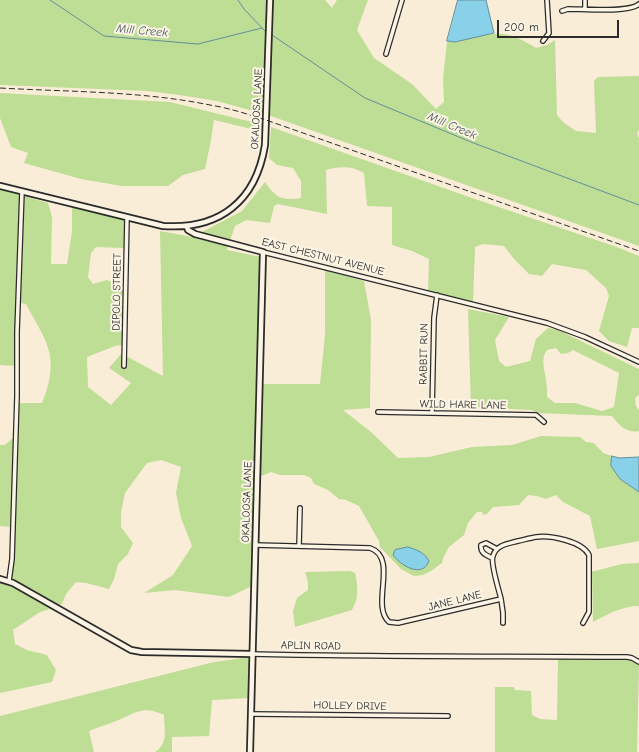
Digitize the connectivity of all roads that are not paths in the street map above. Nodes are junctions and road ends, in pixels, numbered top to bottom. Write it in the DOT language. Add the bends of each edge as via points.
graph roads {
  1 [pos="270,0"];
  2 [pos="402,0"];
  3 [pos="547,0"];
  4 [pos="585,0"];
  5 [pos="639,4"];
  6 [pos="585,9"];
  7 [pos="562,11"];
  8 [pos="543,41"];
  9 [pos="386,54"];
  10 [pos="0,186"];
  11 [pos="22,191"];
  12 [pos="127,218"];
  13 [pos="187,227"];
  14 [pos="263,252"];
  15 [pos="437,295"];
  16 [pos="639,362"];
  17 [pos="124,366"];
  18 [pos="378,412"];
  19 [pos="432,413"];
  20 [pos="544,422"];
  21 [pos="300,508"];
  22 [pos="255,545"];
  23 [pos="299,546"];
  24 [pos="496,549"];
  25 [pos="492,558"];
  26 [pos="0,579"];
  27 [pos="8,581"];
  28 [pos="500,599"];
  29 [pos="503,623"];
  30 [pos="583,623"];
  31 [pos="252,654"];
  32 [pos="639,662"];
  33 [pos="251,714"];
  34 [pos="448,716"];
  35 [pos="250,752"];
  1 -- 13 [label="street, OKALOOSA LANE" via="266,145 260,168 249,189 233,207 212,220"];
  2 -- 9 [label="street"];
  3 -- 8 [label="street" via="549,34"];
  4 -- 6 [label="street"];
  5 -- 6 [label="street" via="624,9"];
  6 -- 7 [label="street"];
  10 -- 11 [label="street, EAST CHESTNUT AVENUE"];
  11 -- 12 [label="street, EAST CHESTNUT AVENUE"];
  11 -- 27 [label="street" via="12,560"];
  12 -- 13 [label="street, EAST CHESTNUT AVENUE" via="163,226"];
  12 -- 17 [label="street, DIPOLO STREET"];
  13 -- 14 [label="street, EAST CHESTNUT AVENUE" via="192,233"];
  14 -- 15 [label="street, EAST CHESTNUT AVENUE"];
  14 -- 22 [label="street, OKALOOSA LANE"];
  15 -- 16 [label="street, EAST CHESTNUT AVENUE" via="566,329"];
  15 -- 19 [label="street, RABBIT RUN" via="434,318"];
  18 -- 19 [label="street, WILD HARE LANE"];
  19 -- 20 [label="street, WILD HARE LANE" via="536,415"];
  21 -- 23 [label="street"];
  22 -- 23 [label="street, JANE LANE"];
  22 -- 31 [label="street, OKALOOSA LANE"];
  23 -- 28 [label="street, JANE LANE" via="370,548 378,552 383,564 382,611 386,620 393,623"];
  24 -- 25 [label="street"];
  24 -- 25 [label="street" via="486,543 481,545 482,552"];
  24 -- 30 [label="street" via="504,544 536,537 578,544 584,548 590,559 589,612"];
  25 -- 28 [label="street"];
  26 -- 27 [label="street, APLIN ROAD"];
  27 -- 31 [label="street, APLIN ROAD" via="131,650"];
  28 -- 29 [label="street"];
  31 -- 32 [label="street, APLIN ROAD" via="626,657"];
  31 -- 33 [label="street, OKALOOSA LANE"];
  33 -- 34 [label="street, HOLLEY DRIVE"];
  33 -- 35 [label="street, OKALOOSA LANE"];
}
